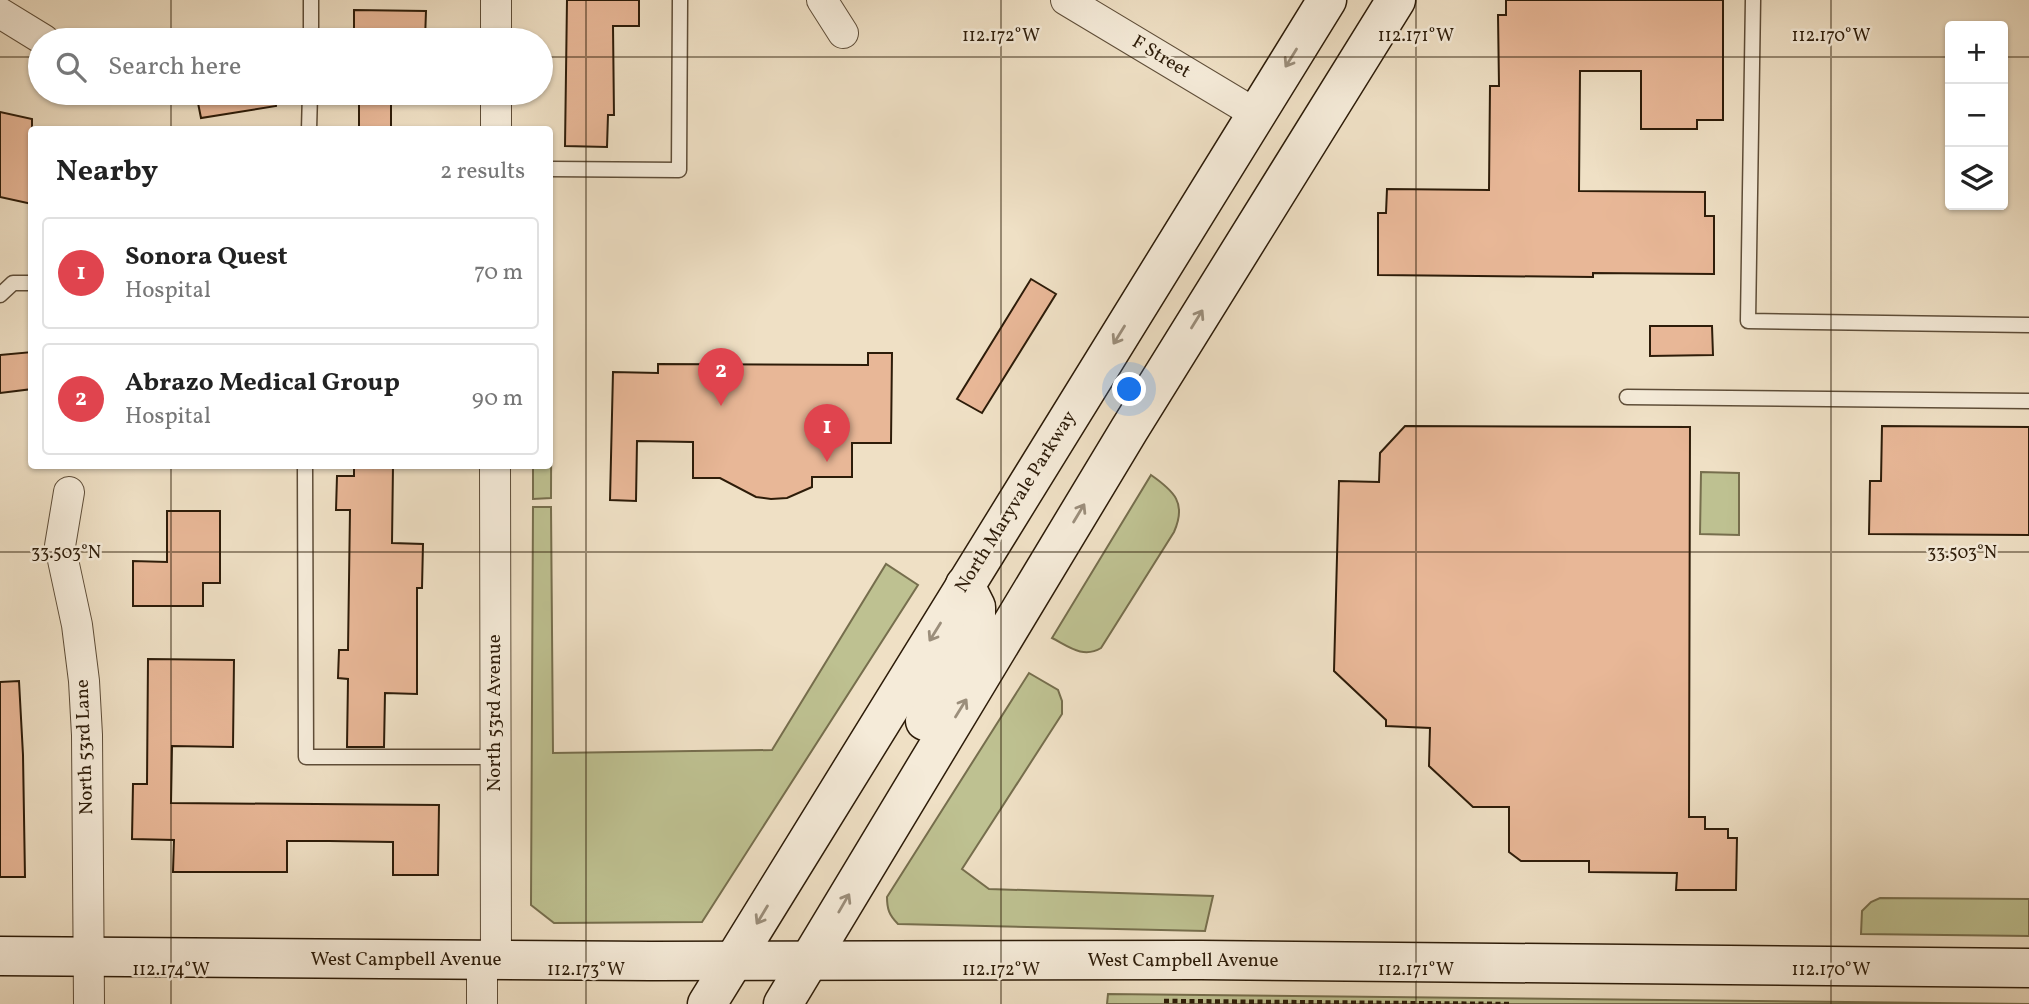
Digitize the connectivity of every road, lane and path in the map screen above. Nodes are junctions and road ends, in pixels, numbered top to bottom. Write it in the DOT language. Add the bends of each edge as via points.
graph roads {
  1 [pos="6,0"];
  2 [pos="311,0"];
  3 [pos="496,0"];
  4 [pos="680,0"];
  5 [pos="822,0"];
  6 [pos="1066,0"];
  7 [pos="1327,0"];
  8 [pos="1396,0"];
  9 [pos="1753,0"];
  10 [pos="1098,8"];
  11 [pos="0,12"];
  12 [pos="311,28"];
  13 [pos="496,28"];
  14 [pos="28,30"];
  15 [pos="843,33"];
  16 [pos="310,105"];
  17 [pos="496,105"];
  18 [pos="1256,114"];
  19 [pos="309,126"];
  20 [pos="496,126"];
  21 [pos="553,169"];
  22 [pos="28,283"];
  23 [pos="0,295"];
  24 [pos="2029,325"];
  25 [pos="1627,397"];
  26 [pos="2029,401"];
  27 [pos="1129,430"];
  28 [pos="1055,440"];
  29 [pos="305,469"];
  30 [pos="495,469"];
  31 [pos="69,492"];
  32 [pos="964,585"];
  33 [pos="496,757"];
  34 [pos="897,813"];
  35 [pos="0,956"];
  36 [pos="89,958"];
  37 [pos="489,960"];
  38 [pos="735,961"];
  39 [pos="809,961"];
  40 [pos="2025,970"];
  41 [pos="89,1004"];
  42 [pos="482,1004"];
  43 [pos="707,1004"];
  44 [pos="783,1004"];
  45 [pos="1162,1004"];
  46 [pos="1509,1004"];
  1 -- 11 [label="street"];
  2 -- 12 [label="lane"];
  3 -- 13 [label="street"];
  4 -- 21 [label="lane" via="679,170"];
  5 -- 15 [label="street"];
  6 -- 10 [label="street, F Street"];
  7 -- 18 [label="street, North Maryvale Parkway, one-way"];
  27 -- 8 [label="street, one-way"];
  9 -- 24 [label="lane" via="1748,321"];
  10 -- 18 [label="street, F Street"];
  11 -- 14 [label="street"];
  16 -- 19 [label="lane"];
  17 -- 20 [label="street"];
  18 -- 28 [label="street, North Maryvale Parkway, one-way"];
  22 -- 23 [label="lane" via="13,283"];
  25 -- 26 [label="lane"];
  27 -- 28 [label="street"];
  34 -- 27 [label="street, one-way"];
  28 -- 32 [label="street, North Maryvale Parkway"];
  29 -- 33 [label="lane" via="306,757"];
  30 -- 33 [label="street, North 53rd Avenue"];
  31 -- 36 [label="street, North 53rd Lane" via="60,546 77,625 87,735"];
  32 -- 34 [label="street" via="976,607 976,628 928,712"];
  32 -- 38 [label="street, North Maryvale Parkway, one-way"];
  33 -- 37 [label="street, North 53rd Avenue"];
  39 -- 34 [label="street, one-way"];
  35 -- 36 [label="street, West Campbell Avenue"];
  36 -- 37 [label="street, West Campbell Avenue"];
  36 -- 41 [label="street, North 53rd Lane"];
  37 -- 38 [label="street, West Campbell Avenue"];
  37 -- 42 [label="street, North 53rd Avenue"];
  38 -- 39 [label="street, West Campbell Avenue"];
  38 -- 43 [label="street, North Maryvale Parkway"];
  39 -- 40 [label="street, West Campbell Avenue" via="1201,960"];
  39 -- 44 [label="street"];
  45 -- 46 [label="path"];
}
